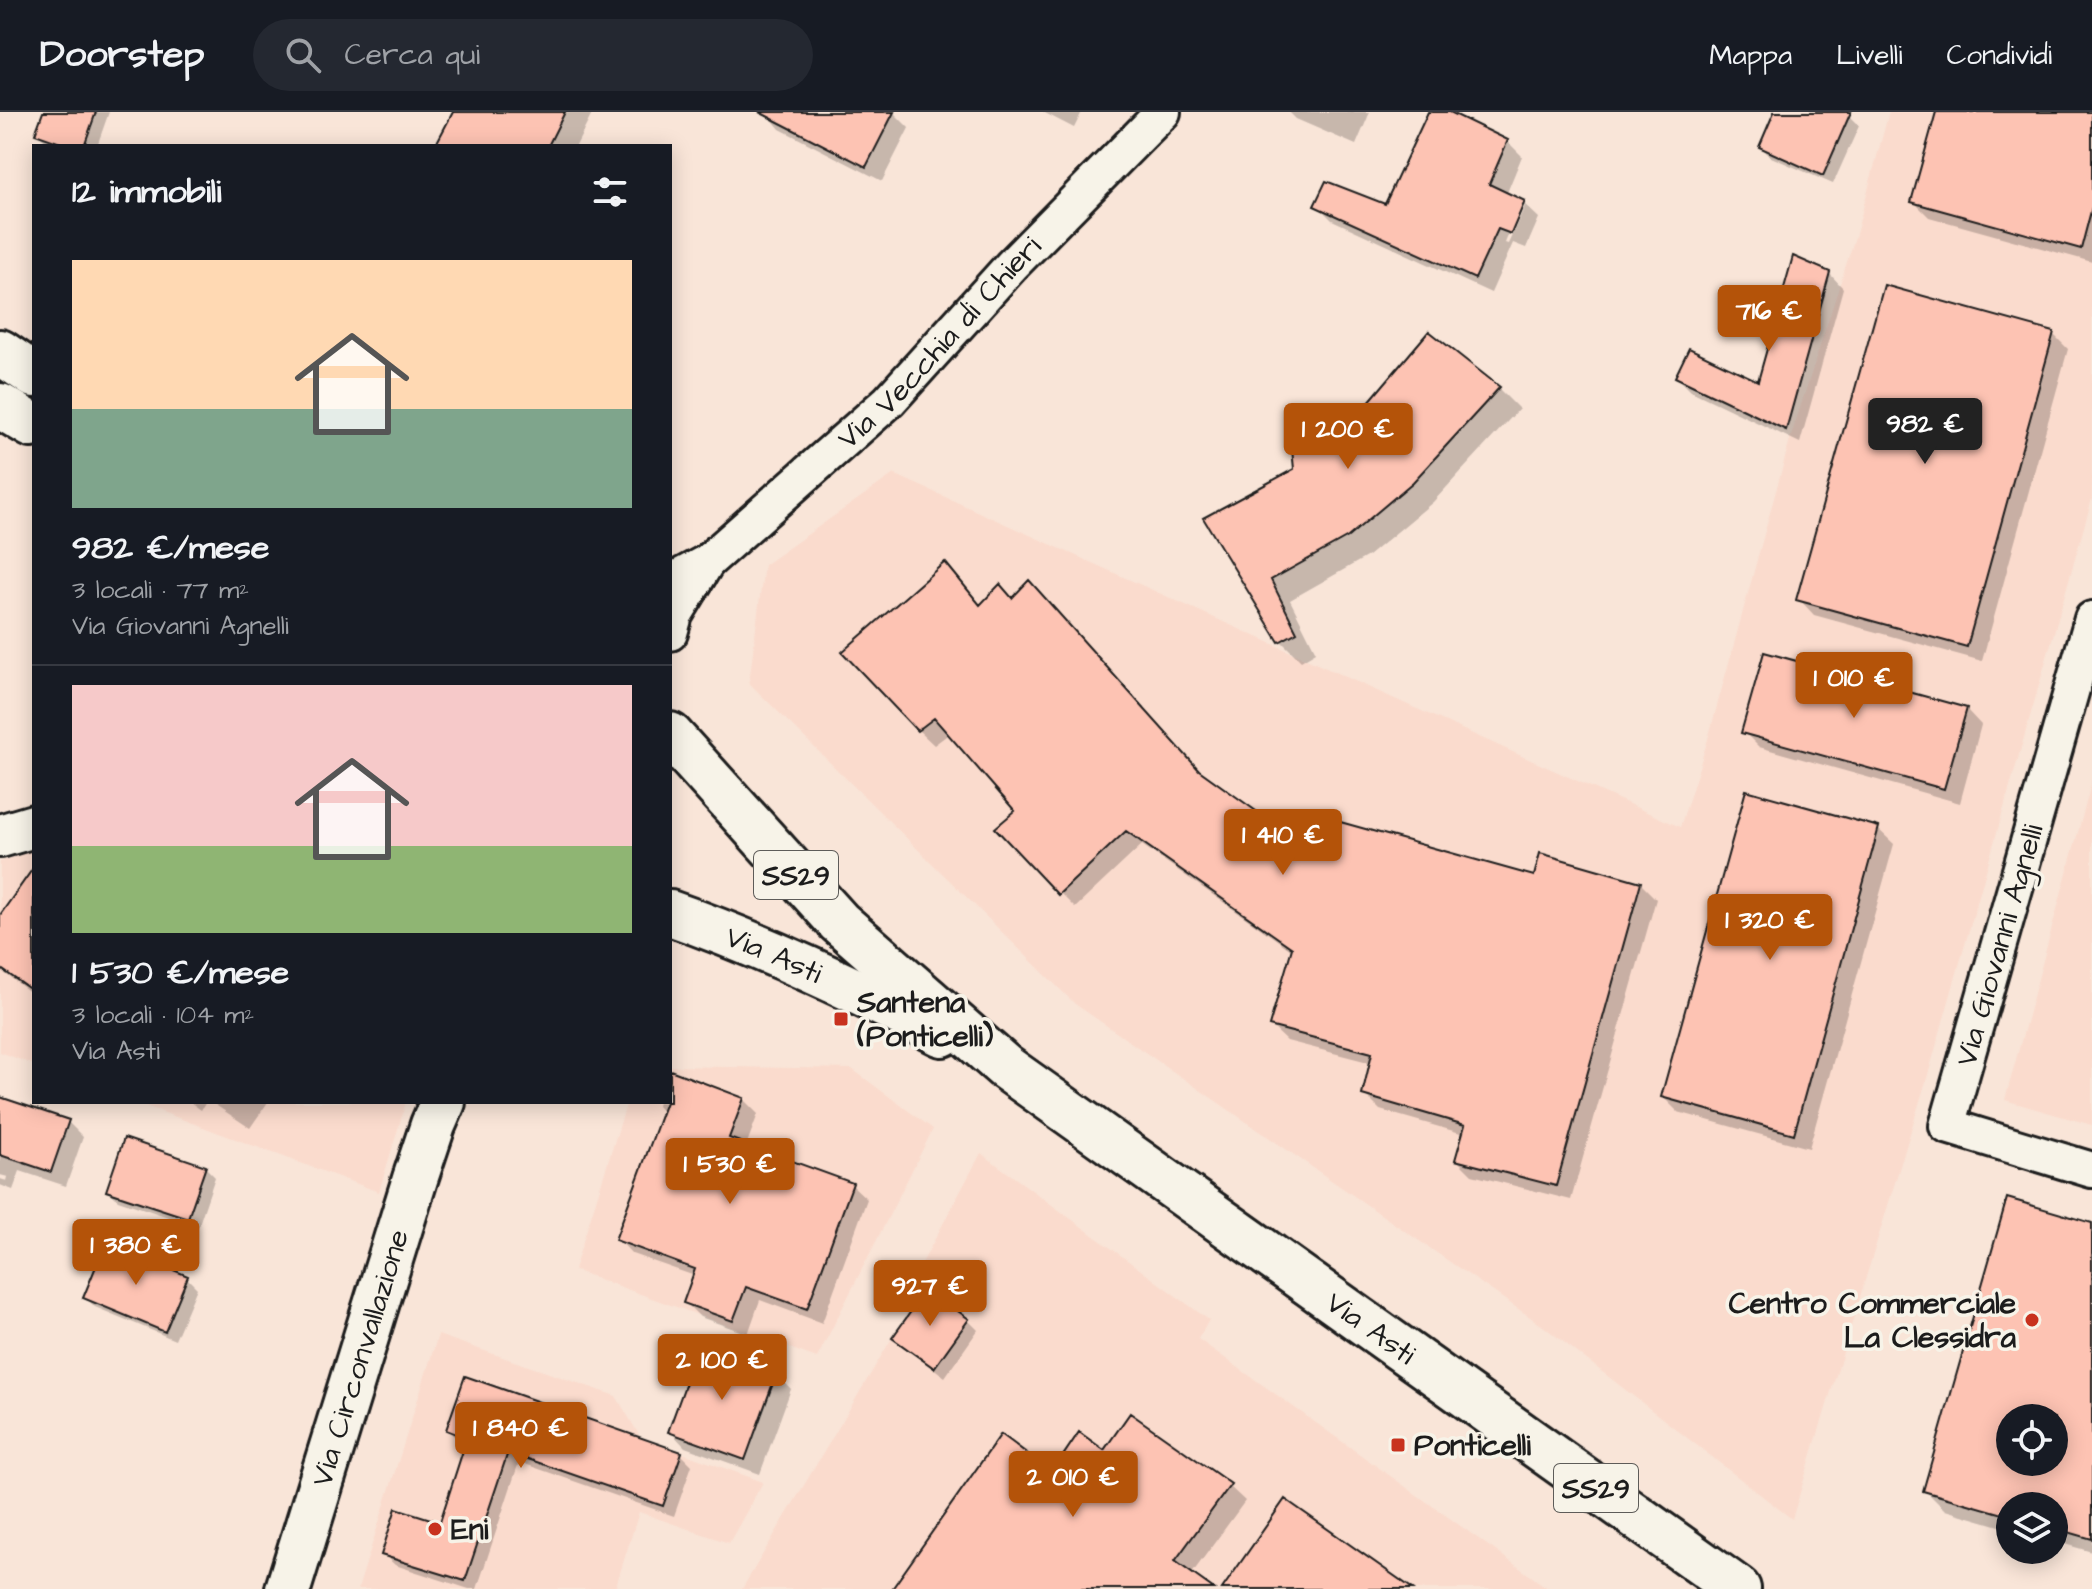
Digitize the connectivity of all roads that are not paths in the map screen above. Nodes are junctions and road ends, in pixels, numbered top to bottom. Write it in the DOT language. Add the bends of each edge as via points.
graph roads {
  1 [pos="1163,112"];
  2 [pos="0,352"];
  3 [pos="32,374"];
  4 [pos="707,562"];
  5 [pos="672,581"];
  6 [pos="2092,619"];
  7 [pos="672,626"];
  8 [pos="672,737"];
  9 [pos="32,827"];
  10 [pos="0,836"];
  11 [pos="681,920"];
  12 [pos="1005,1067"];
  13 [pos="437,1110"];
  14 [pos="2092,1170"];
  15 [pos="288,1589"];
  16 [pos="1738,1589"];
  1 -- 4 [label="street, Via Vecchia di Chieri" via="1012,265 889,401"];
  2 -- 3 [label="main road"];
  4 -- 5 [label="street, Via Vecchia di Chieri"];
  4 -- 7 [label="street, Via Vecchia di Chieri"];
  6 -- 14 [label="street, Via Giovanni Agnelli" via="1947,1126"];
  8 -- 12 [label="main road, Via Asti / SS29" via="839,922"];
  9 -- 10 [label="street"];
  11 -- 12 [label="main road, Via Asti / SS29" via="867,995"];
  12 -- 16 [label="main road, Via Asti / SS29"];
  13 -- 15 [label="main road, Via Circonvallazione"];
}
